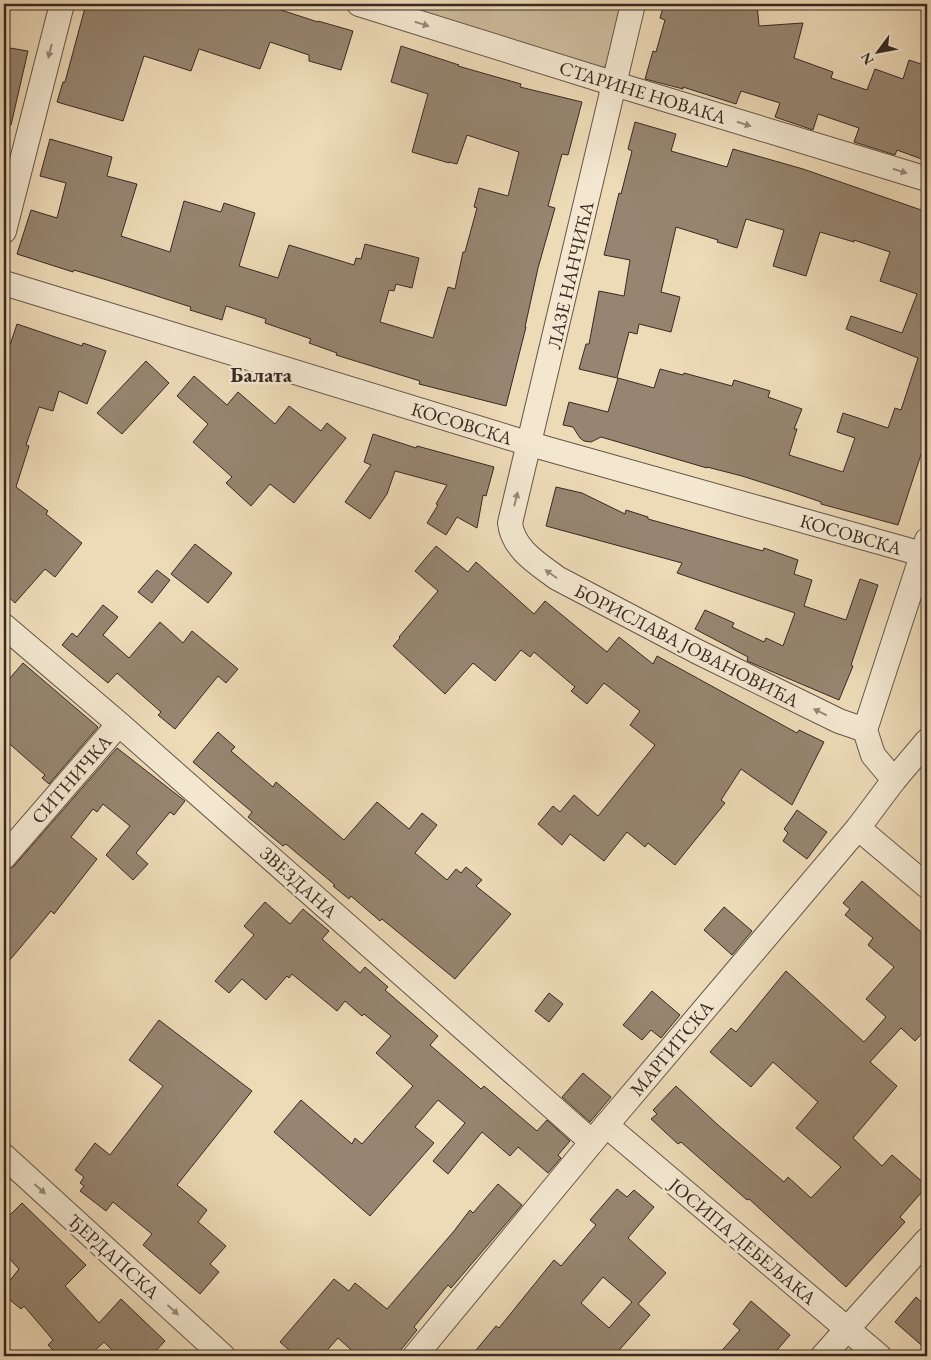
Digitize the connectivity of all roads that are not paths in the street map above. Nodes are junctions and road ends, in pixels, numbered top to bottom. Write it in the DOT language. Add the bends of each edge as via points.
graph roads {
  1 [pos="62,4"];
  2 [pos="359,4"];
  3 [pos="633,4"];
  4 [pos="615,84"];
  5 [pos="927,179"];
  6 [pos="4,230"];
  7 [pos="4,283"];
  8 [pos="530,444"];
  9 [pos="517,545"];
  10 [pos="925,546"];
  11 [pos="4,626"];
  12 [pos="120,724"];
  13 [pos="865,730"];
  14 [pos="927,741"];
  15 [pos="894,780"];
  16 [pos="858,828"];
  17 [pos="4,857"];
  18 [pos="927,886"];
  19 [pos="599,1133"];
  20 [pos="4,1156"];
  21 [pos="927,1240"];
  22 [pos="847,1330"];
  23 [pos="223,1356"];
  24 [pos="415,1356"];
  25 [pos="823,1356"];
  26 [pos="879,1356"];
  1 -- 6 [label="street, one-way"];
  2 -- 4 [label="street, СТАРИНЕ НОВАКА, one-way"];
  3 -- 4 [label="street, ЛАЗЕ НАНЧИЋА"];
  4 -- 5 [label="street, СТАРИНЕ НОВАКА, one-way"];
  4 -- 8 [label="street, ЛАЗЕ НАНЧИЋА"];
  7 -- 8 [label="street, КОСОВСКА"];
  9 -- 8 [label="street, ЛАЗЕ НАНЧИЋА, one-way" via="510,523"];
  8 -- 10 [label="street, КОСОВСКА"];
  13 -- 9 [label="street, БОРИСЛАВА ЈОВАНОВИЋА, one-way" via="839,721 696,651 557,578"];
  10 -- 13 [label="street"];
  11 -- 12 [label="street, ЗВЕЗДАНА"];
  12 -- 17 [label="street, СИТНИЧКА"];
  12 -- 19 [label="street, ЗВЕЗДАНА"];
  13 -- 15 [label="street" via="873,755"];
  14 -- 15 [label="street, МАРГИТСКА"];
  15 -- 16 [label="street, МАРГИТСКА"];
  16 -- 18 [label="street"];
  16 -- 19 [label="street, МАРГИТСКА"];
  19 -- 22 [label="street, ЈОСИПА ДЕБЕЉАКА"];
  19 -- 24 [label="street, МАРГИТСКА"];
  20 -- 23 [label="street, ЂЕРДАПСКА, one-way"];
  21 -- 22 [label="street"];
  22 -- 25 [label="street"];
  22 -- 26 [label="street, ЈОСИПА ДЕБЕЉАКА"];
}
